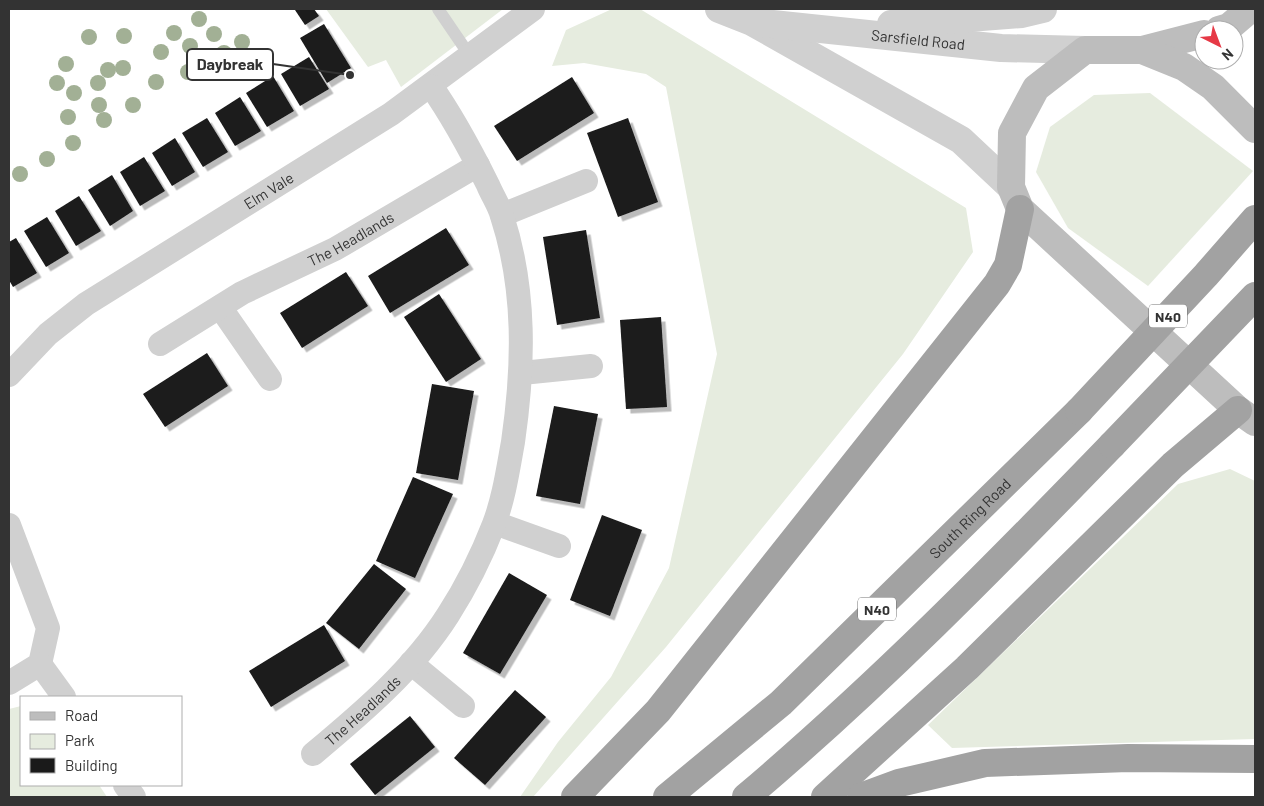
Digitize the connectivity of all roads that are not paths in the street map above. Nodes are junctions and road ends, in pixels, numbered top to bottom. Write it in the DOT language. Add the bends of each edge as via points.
graph roads {
  1 [pos="438,9"];
  2 [pos="533,9"];
  3 [pos="719,9"];
  4 [pos="1043,9"];
  5 [pos="1250,9"];
  6 [pos="1237,20"];
  7 [pos="752,22"];
  8 [pos="817,29"];
  9 [pos="1194,37"];
  10 [pos="1085,50"];
  11 [pos="1142,50"];
  12 [pos="470,56"];
  13 [pos="431,86"];
  14 [pos="1255,129"];
  15 [pos="478,165"];
  16 [pos="586,181"];
  17 [pos="1016,198"];
  18 [pos="502,215"];
  19 [pos="1255,219"];
  20 [pos="1255,296"];
  21 [pos="220,307"];
  22 [pos="160,344"];
  23 [pos="591,366"];
  24 [pos="522,373"];
  25 [pos="9,375"];
  26 [pos="270,379"];
  27 [pos="1246,416"];
  28 [pos="495,523"];
  29 [pos="9,526"];
  30 [pos="559,546"];
  31 [pos="411,663"];
  32 [pos="40,664"];
  33 [pos="9,683"];
  34 [pos="63,696"];
  35 [pos="463,706"];
  36 [pos="313,754"];
  37 [pos="1255,759"];
  38 [pos="126,786"];
  39 [pos="134,797"];
  40 [pos="574,797"];
  41 [pos="667,797"];
  42 [pos="746,797"];
  43 [pos="825,797"];
  44 [pos="861,797"];
  1 -- 12 [label="lane"];
  2 -- 12 [label="street, Elm Vale"];
  3 -- 7 [label="street, Sarsfield Road"];
  4 -- 8 [label="street" via="1022,14"];
  5 -- 6 [label="main road"];
  7 -- 8 [label="street, Sarsfield Road"];
  7 -- 17 [label="street, Sarsfield Road" via="961,140"];
  8 -- 10 [label="street, Sarsfield Road" via="1001,48"];
  9 -- 11 [label="main road"];
  10 -- 11 [label="main road"];
  10 -- 17 [label="main road" via="1036,88 1012,133"];
  11 -- 14 [label="main road" via="1184,67 1213,87"];
  12 -- 13 [label="street, Elm Vale"];
  13 -- 15 [label="street, The Headlands"];
  13 -- 25 [label="street, Elm Vale" via="86,304 48,334"];
  15 -- 18 [label="street, The Headlands"];
  15 -- 21 [label="street, The Headlands" via="335,250 242,293"];
  16 -- 18 [label="street"];
  17 -- 27 [label="main road"];
  17 -- 40 [label="highway" via="1008,265 997,284 658,710"];
  18 -- 24 [label="street, The Headlands" via="522,327"];
  19 -- 41 [label="highway, South Ring Road / N40, bridge" via="1079,411 780,703"];
  20 -- 42 [label="highway, bridge" via="999,562 809,744"];
  21 -- 22 [label="street, The Headlands"];
  21 -- 26 [label="street"];
  23 -- 24 [label="street"];
  24 -- 28 [label="street, The Headlands" via="507,480"];
  27 -- 43 [label="highway" via="1173,465 967,668"];
  28 -- 30 [label="street"];
  28 -- 31 [label="street, The Headlands" via="447,616"];
  29 -- 32 [label="street" via="48,628"];
  31 -- 35 [label="street, The Headlands"];
  31 -- 36 [label="street, The Headlands" via="362,713"];
  32 -- 33 [label="street"];
  32 -- 34 [label="street"];
  37 -- 44 [label="highway" via="1128,758 984,763 899,783"];
  38 -- 39 [label="street"];
}
